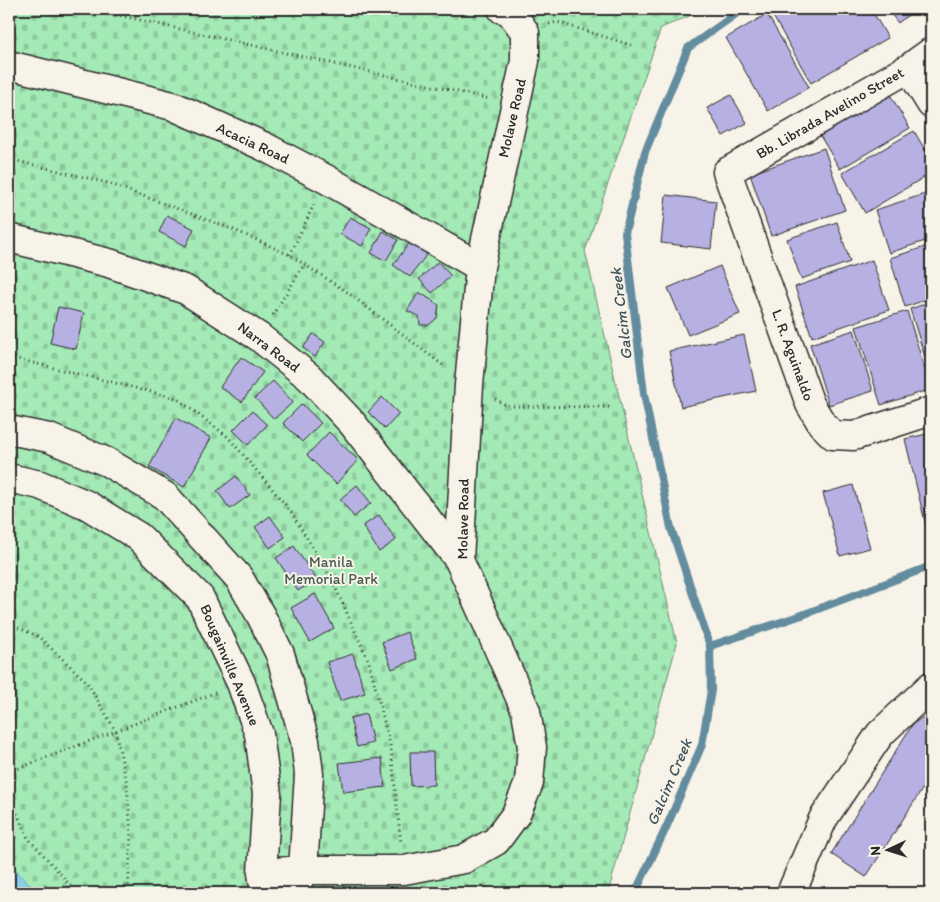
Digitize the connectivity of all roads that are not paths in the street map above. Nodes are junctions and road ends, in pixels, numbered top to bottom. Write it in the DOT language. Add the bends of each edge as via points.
graph roads {
  1 [pos="502,9"];
  2 [pos="931,52"];
  3 [pos="9,65"];
  4 [pos="909,68"];
  5 [pos="931,104"];
  6 [pos="727,172"];
  7 [pos="9,238"];
  8 [pos="480,267"];
  9 [pos="931,411"];
  10 [pos="9,430"];
  11 [pos="9,478"];
  12 [pos="459,560"];
  13 [pos="931,686"];
  14 [pos="298,882"];
  15 [pos="263,883"];
  16 [pos="794,892"];
  1 -- 8 [label="street, Molave Road" via="509,10 525,32 525,61"];
  2 -- 4 [label="street, Bb. Librada Avelino Street"];
  3 -- 8 [label="street, Acacia Road" via="173,106 263,146 326,179"];
  4 -- 5 [label="street"];
  4 -- 6 [label="street, Bb. Librada Avelino Street"];
  6 -- 9 [label="street, L. R. Aguinaldo" via="810,404 822,424 833,435 854,436"];
  7 -- 12 [label="street, Narra Road" via="109,263 186,290 259,337 309,377 352,423"];
  8 -- 12 [label="street, Molave Road" via="469,385"];
  10 -- 14 [label="street" via="49,438 107,462 165,496 239,578 280,654 305,741 309,774"];
  11 -- 15 [label="street, Bougainville Avenue" via="40,485 87,505 139,537 200,598 240,683 259,734 267,794"];
  12 -- 14 [label="street, Molave Road" via="526,711 532,747 529,783 516,814 496,841 464,859 404,870"];
  13 -- 16 [label="street" via="880,734 823,819"];
  14 -- 15 [label="street, Molave Road"];
}
